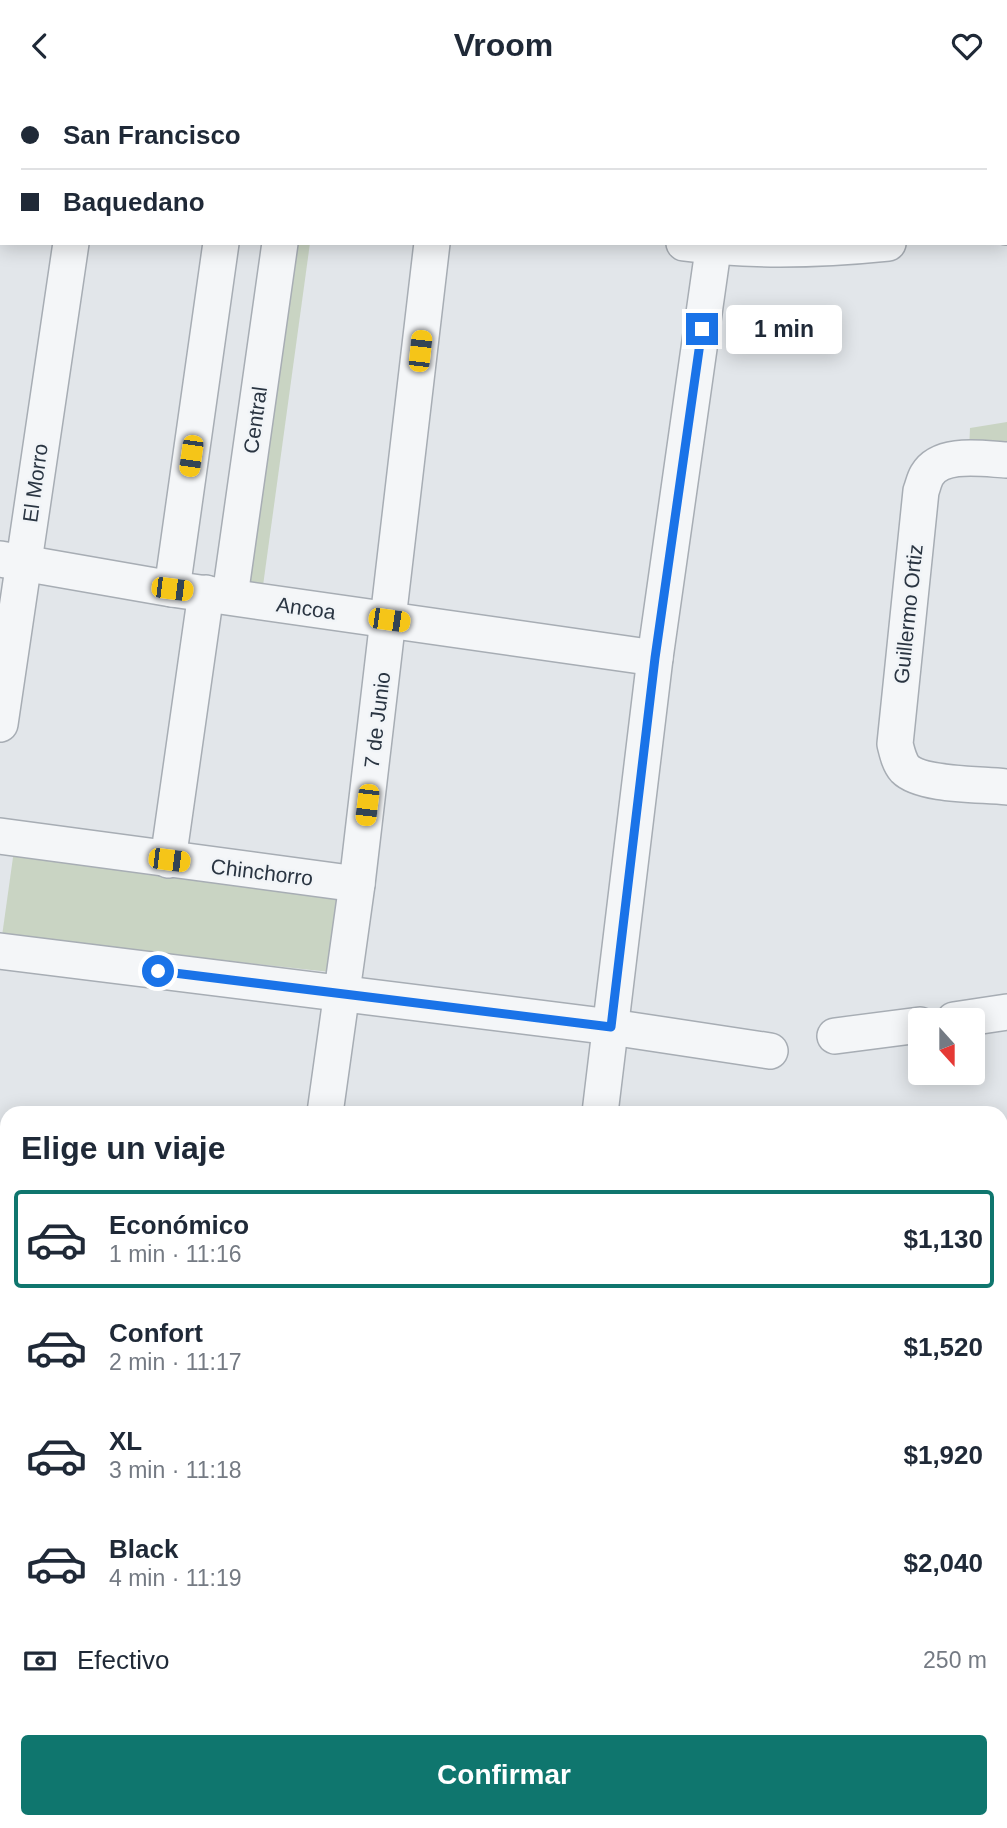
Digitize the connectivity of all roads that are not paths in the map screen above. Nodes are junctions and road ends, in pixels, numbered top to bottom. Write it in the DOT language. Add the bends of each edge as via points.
graph roads {
  1 [pos="71,245"];
  2 [pos="221,245"];
  3 [pos="280,245"];
  4 [pos="432,245"];
  5 [pos="704,245"];
  6 [pos="865,245"];
  7 [pos="1007,460"];
  8 [pos="12,561"];
  9 [pos="172,589"];
  10 [pos="218,595"];
  11 [pos="389,620"];
  12 [pos="655,658"];
  13 [pos="0,724"];
  14 [pos="1007,787"];
  15 [pos="0,836"];
  16 [pos="169,860"];
  17 [pos="357,884"];
  18 [pos="0,951"];
  19 [pos="341,993"];
  20 [pos="1007,1012"];
  21 [pos="985,1015"];
  22 [pos="611,1027"];
  23 [pos="908,1027"];
  24 [pos="835,1037"];
  25 [pos="770,1051"];
  26 [pos="326,1106"];
  27 [pos="601,1106"];
  1 -- 8 [label="street, El Morro"];
  2 -- 9 [label="street"];
  3 -- 10 [label="street, Central"];
  4 -- 11 [label="street, 7 de Junio"];
  5 -- 6 [label="street" via="808,250"];
  5 -- 12 [label="street"];
  7 -- 14 [label="street, Guillermo Ortiz" via="960,459 928,473 921,491 895,744 905,769 918,777"];
  8 -- 9 [label="street, Ancoa"];
  8 -- 13 [label="street, El Morro"];
  9 -- 10 [label="street, Ancoa"];
  10 -- 11 [label="street, Ancoa"];
  10 -- 16 [label="street, Central"];
  11 -- 12 [label="street, Ancoa"];
  11 -- 17 [label="street, 7 de Junio"];
  12 -- 22 [label="street"];
  15 -- 16 [label="street, Chinchorro"];
  16 -- 17 [label="street, Chinchorro"];
  17 -- 19 [label="street, 7 de Junio"];
  18 -- 19 [label="street"];
  19 -- 22 [label="street"];
  19 -- 26 [label="street, 7 de Junio"];
  20 -- 21 [label="street"];
  22 -- 25 [label="street"];
  22 -- 27 [label="street"];
  23 -- 24 [label="street"];
}
